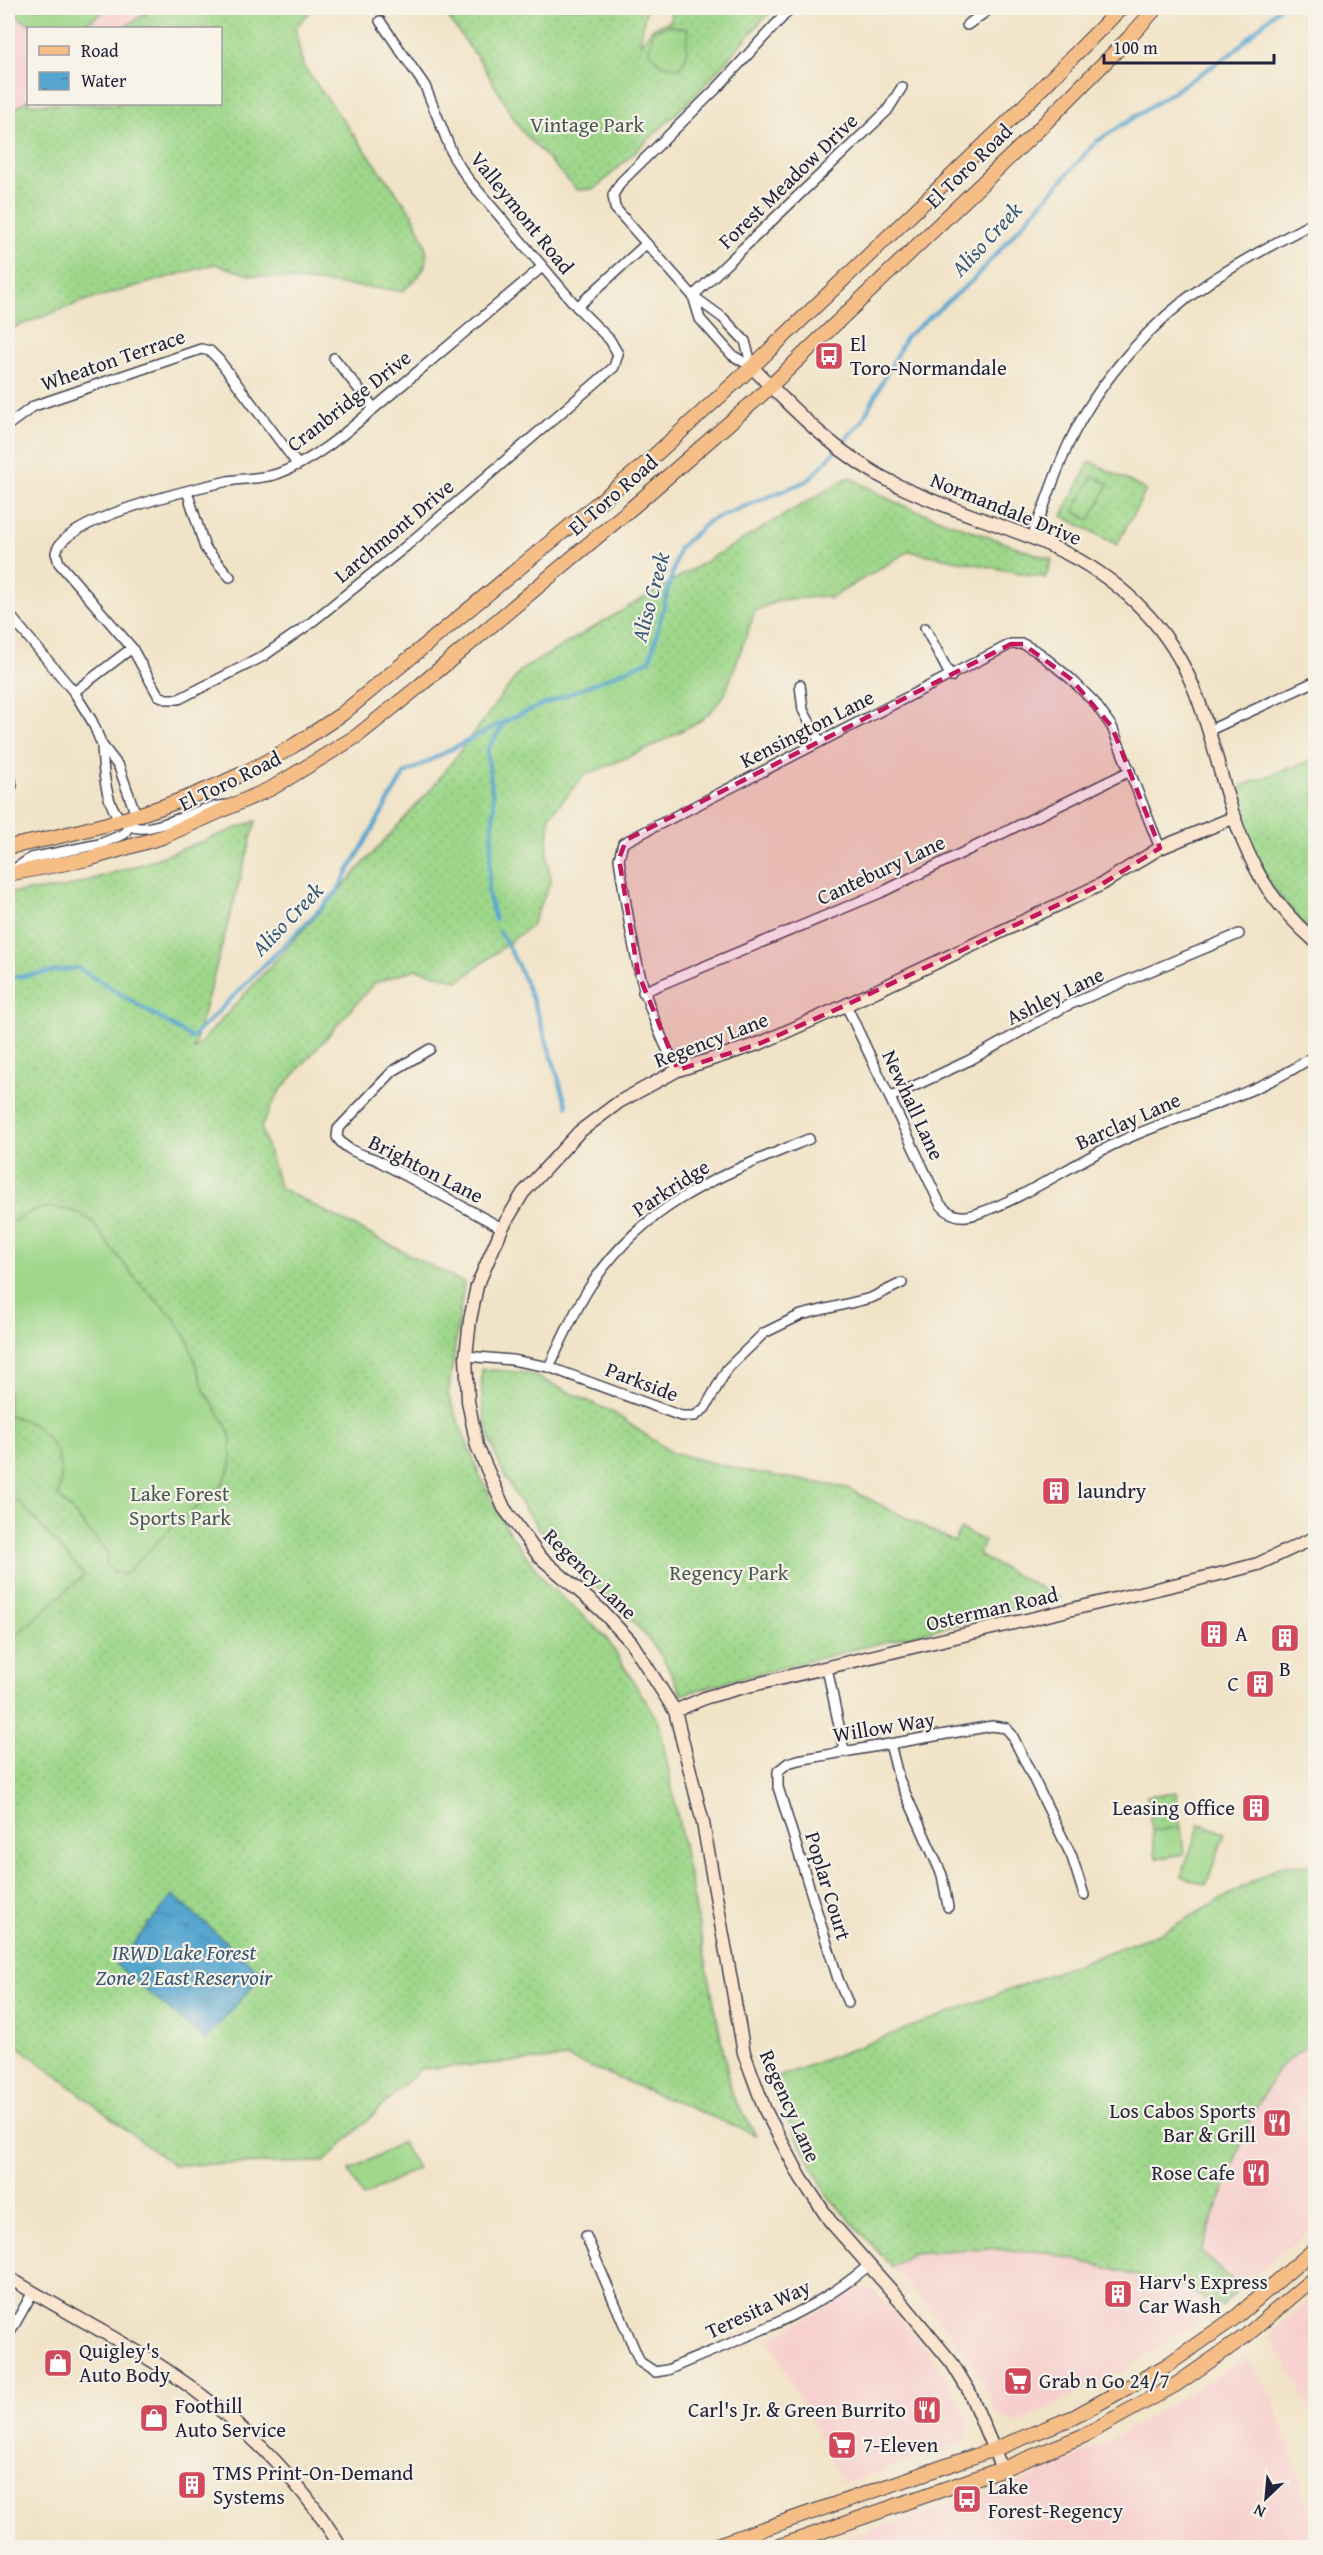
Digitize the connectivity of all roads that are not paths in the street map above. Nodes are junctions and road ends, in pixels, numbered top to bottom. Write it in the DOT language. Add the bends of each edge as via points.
graph roads {
  1 [pos="791,8"];
  2 [pos="991,8"];
  3 [pos="1121,8"];
  4 [pos="1156,8"];
  5 [pos="380,21"];
  6 [pos="968,25"];
  7 [pos="902,87"];
  8 [pos="1316,221"];
  9 [pos="646,244"];
  10 [pos="542,267"];
  11 [pos="693,296"];
  12 [pos="577,307"];
  13 [pos="618,354"];
  14 [pos="334,358"];
  15 [pos="752,367"];
  16 [pos="770,386"];
  17 [pos="374,408"];
  18 [pos="8,425"];
  19 [pos="298,465"];
  20 [pos="187,490"];
  21 [pos="1032,537"];
  22 [pos="230,577"];
  23 [pos="8,613"];
  24 [pos="16,623"];
  25 [pos="925,628"];
  26 [pos="8,630"];
  27 [pos="132,648"];
  28 [pos="951,677"];
  29 [pos="1316,681"];
  30 [pos="800,685"];
  31 [pos="74,692"];
  32 [pos="1210,730"];
  33 [pos="820,742"];
  34 [pos="102,745"];
  35 [pos="8,765"];
  36 [pos="1130,771"];
  37 [pos="12,786"];
  38 [pos="236,804"];
  39 [pos="1235,817"];
  40 [pos="129,820"];
  41 [pos="8,847"];
  42 [pos="1160,848"];
  43 [pos="8,874"];
  44 [pos="1239,934"];
  45 [pos="1316,942"];
  46 [pos="643,992"];
  47 [pos="846,1005"];
  48 [pos="430,1049"];
  49 [pos="1316,1054"];
  50 [pos="678,1070"];
  51 [pos="891,1097"];
  52 [pos="809,1139"];
  53 [pos="954,1216"];
  54 [pos="502,1228"];
  55 [pos="902,1283"];
  56 [pos="466,1356"];
  57 [pos="549,1367"];
  58 [pos="1316,1537"];
  59 [pos="827,1668"];
  60 [pos="675,1711"];
  61 [pos="890,1744"];
  62 [pos="844,1750"];
  63 [pos="777,1777"];
  64 [pos="1084,1894"];
  65 [pos="948,1907"];
  66 [pos="848,2003"];
  67 [pos="586,2236"];
  68 [pos="1316,2248"];
  69 [pos="868,2265"];
  70 [pos="1316,2276"];
  71 [pos="8,2277"];
  72 [pos="33,2292"];
  73 [pos="8,2336"];
  74 [pos="995,2449"];
  75 [pos="1002,2469"];
  76 [pos="341,2547"];
  77 [pos="708,2547"];
  78 [pos="774,2547"];
  1 -- 9 [label="street, Normandale Drive" via="621,182 613,195 615,208"];
  2 -- 6 [label="street"];
  3 -- 15 [label="main road, El Toro Road"];
  4 -- 16 [label="main road, El Toro Road" via="1038,130"];
  5 -- 10 [label="street, Valleymont Road" via="424,86 454,158"];
  7 -- 11 [label="street, Forest Meadow Drive" via="887,111"];
  8 -- 21 [label="street" via="1208,283 1160,321 1122,362 1069,442"];
  9 -- 11 [label="street, Normandale Drive"];
  9 -- 12 [label="street"];
  10 -- 12 [label="street, Valleymont Road"];
  10 -- 17 [label="street, Cranbridge Drive"];
  11 -- 15 [label="street, Normandale Drive" via="700,319 732,355"];
  11 -- 15 [label="street, Normandale Drive" via="745,341"];
  12 -- 13 [label="street, Valleymont Road" via="610,340"];
  13 -- 27 [label="street, Larchmont Drive" via="614,368 562,414 308,625 262,657 179,699 166,699 158,695"];
  14 -- 17 [label="street"];
  15 -- 16 [label="street, Normandale Drive"];
  15 -- 40 [label="main road, El Toro Road" via="644,465 342,714 248,771"];
  16 -- 21 [label="street, Normandale Drive" via="815,432 864,467 907,490"];
  16 -- 38 [label="main road, El Toro Road" via="634,506 366,729 272,789"];
  17 -- 19 [label="street, Cranbridge Drive"];
  18 -- 19 [label="street, Wheaton Terrace" via="34,405 201,349 219,360"];
  19 -- 20 [label="street, Cranbridge Drive" via="274,475"];
  20 -- 22 [label="street" via="205,548"];
  20 -- 27 [label="street, Cranbridge Drive" via="101,517 61,542 56,553 59,563"];
  21 -- 32 [label="street, Normandale Drive" via="1093,567 1147,614 1180,658"];
  23 -- 24 [label="street"];
  24 -- 26 [label="street"];
  24 -- 31 [label="street"];
  25 -- 28 [label="street"];
  27 -- 31 [label="street"];
  28 -- 33 [label="street, Kensington Lane"];
  28 -- 36 [label="street, Kensington Lane" via="1011,644 1023,644 1071,678 1094,702 1112,727"];
  29 -- 32 [label="street"];
  30 -- 33 [label="street" via="803,710"];
  31 -- 34 [label="street"];
  32 -- 39 [label="street, Normandale Drive"];
  33 -- 46 [label="street, Kensington Lane" via="626,840 621,847 620,871"];
  34 -- 40 [label="street" via="119,767"];
  34 -- 40 [label="street" via="103,772 116,817"];
  35 -- 37 [label="street"];
  36 -- 42 [label="street"];
  36 -- 46 [label="street, Cantebury Lane" via="880,892"];
  38 -- 40 [label="street" via="207,807 150,828 132,828"];
  38 -- 43 [label="main road, El Toro Road" via="162,837 120,850"];
  39 -- 42 [label="street, Regency Lane"];
  39 -- 45 [label="street, Normandale Drive" via="1255,866 1291,917"];
  40 -- 41 [label="main road, El Toro Road"];
  40 -- 43 [label="street, El Toro Road" via="124,834 100,844 31,858"];
  42 -- 47 [label="street, Regency Lane" via="1102,884"];
  44 -- 51 [label="street, Ashley Lane" via="1066,1006 970,1060"];
  46 -- 50 [label="street"];
  47 -- 50 [label="street, Regency Lane" via="761,1042"];
  47 -- 51 [label="street, Newhall Lane"];
  48 -- 54 [label="street, Brighton Lane" via="393,1071 338,1128 337,1137 354,1152 375,1159"];
  49 -- 53 [label="street, Barclay Lane" via="1285,1074 1137,1134 977,1214"];
  50 -- 54 [label="street, Regency Lane" via="619,1102 579,1132 523,1193"];
  51 -- 53 [label="street, Newhall Lane" via="940,1204"];
  52 -- 57 [label="street, Parkridge" via="721,1175 650,1218 618,1250 591,1286"];
  54 -- 56 [label="street, Regency Lane" via="477,1286"];
  55 -- 57 [label="street, Parkside" via="871,1298 801,1314 764,1333 727,1369 705,1408 695,1416 681,1416"];
  56 -- 57 [label="street, Parkside"];
  56 -- 60 [label="street, Regency Lane" via="468,1401 477,1446 504,1508 539,1556 631,1642"];
  58 -- 59 [label="street, Osterman Road" via="1235,1570"];
  59 -- 60 [label="street, Osterman Road" via="707,1697"];
  59 -- 62 [label="street"];
  60 -- 69 [label="street, Regency Lane" via="703,1823 744,2053 752,2078 801,2178 830,2221"];
  61 -- 62 [label="street, Willow Way"];
  61 -- 64 [label="street, Willow Way" via="992,1726 1006,1728 1072,1857"];
  61 -- 65 [label="street" via="899,1779 942,1875"];
  62 -- 63 [label="street, Willow Way" via="788,1762"];
  63 -- 66 [label="street, Poplar Court"];
  67 -- 69 [label="street, Teresita Way" via="640,2362 655,2373 800,2312 832,2294"];
  68 -- 74 [label="main road" via="1236,2317 1166,2366 1074,2417"];
  69 -- 74 [label="street, Regency Lane" via="952,2363"];
  70 -- 75 [label="main road" via="1247,2335 1177,2384 1083,2436"];
  71 -- 72 [label="street"];
  72 -- 73 [label="street"];
  72 -- 76 [label="street" via="200,2394 293,2480"];
  74 -- 75 [label="street, Regency Lane"];
  74 -- 77 [label="main road"];
  75 -- 78 [label="main road"];
}
